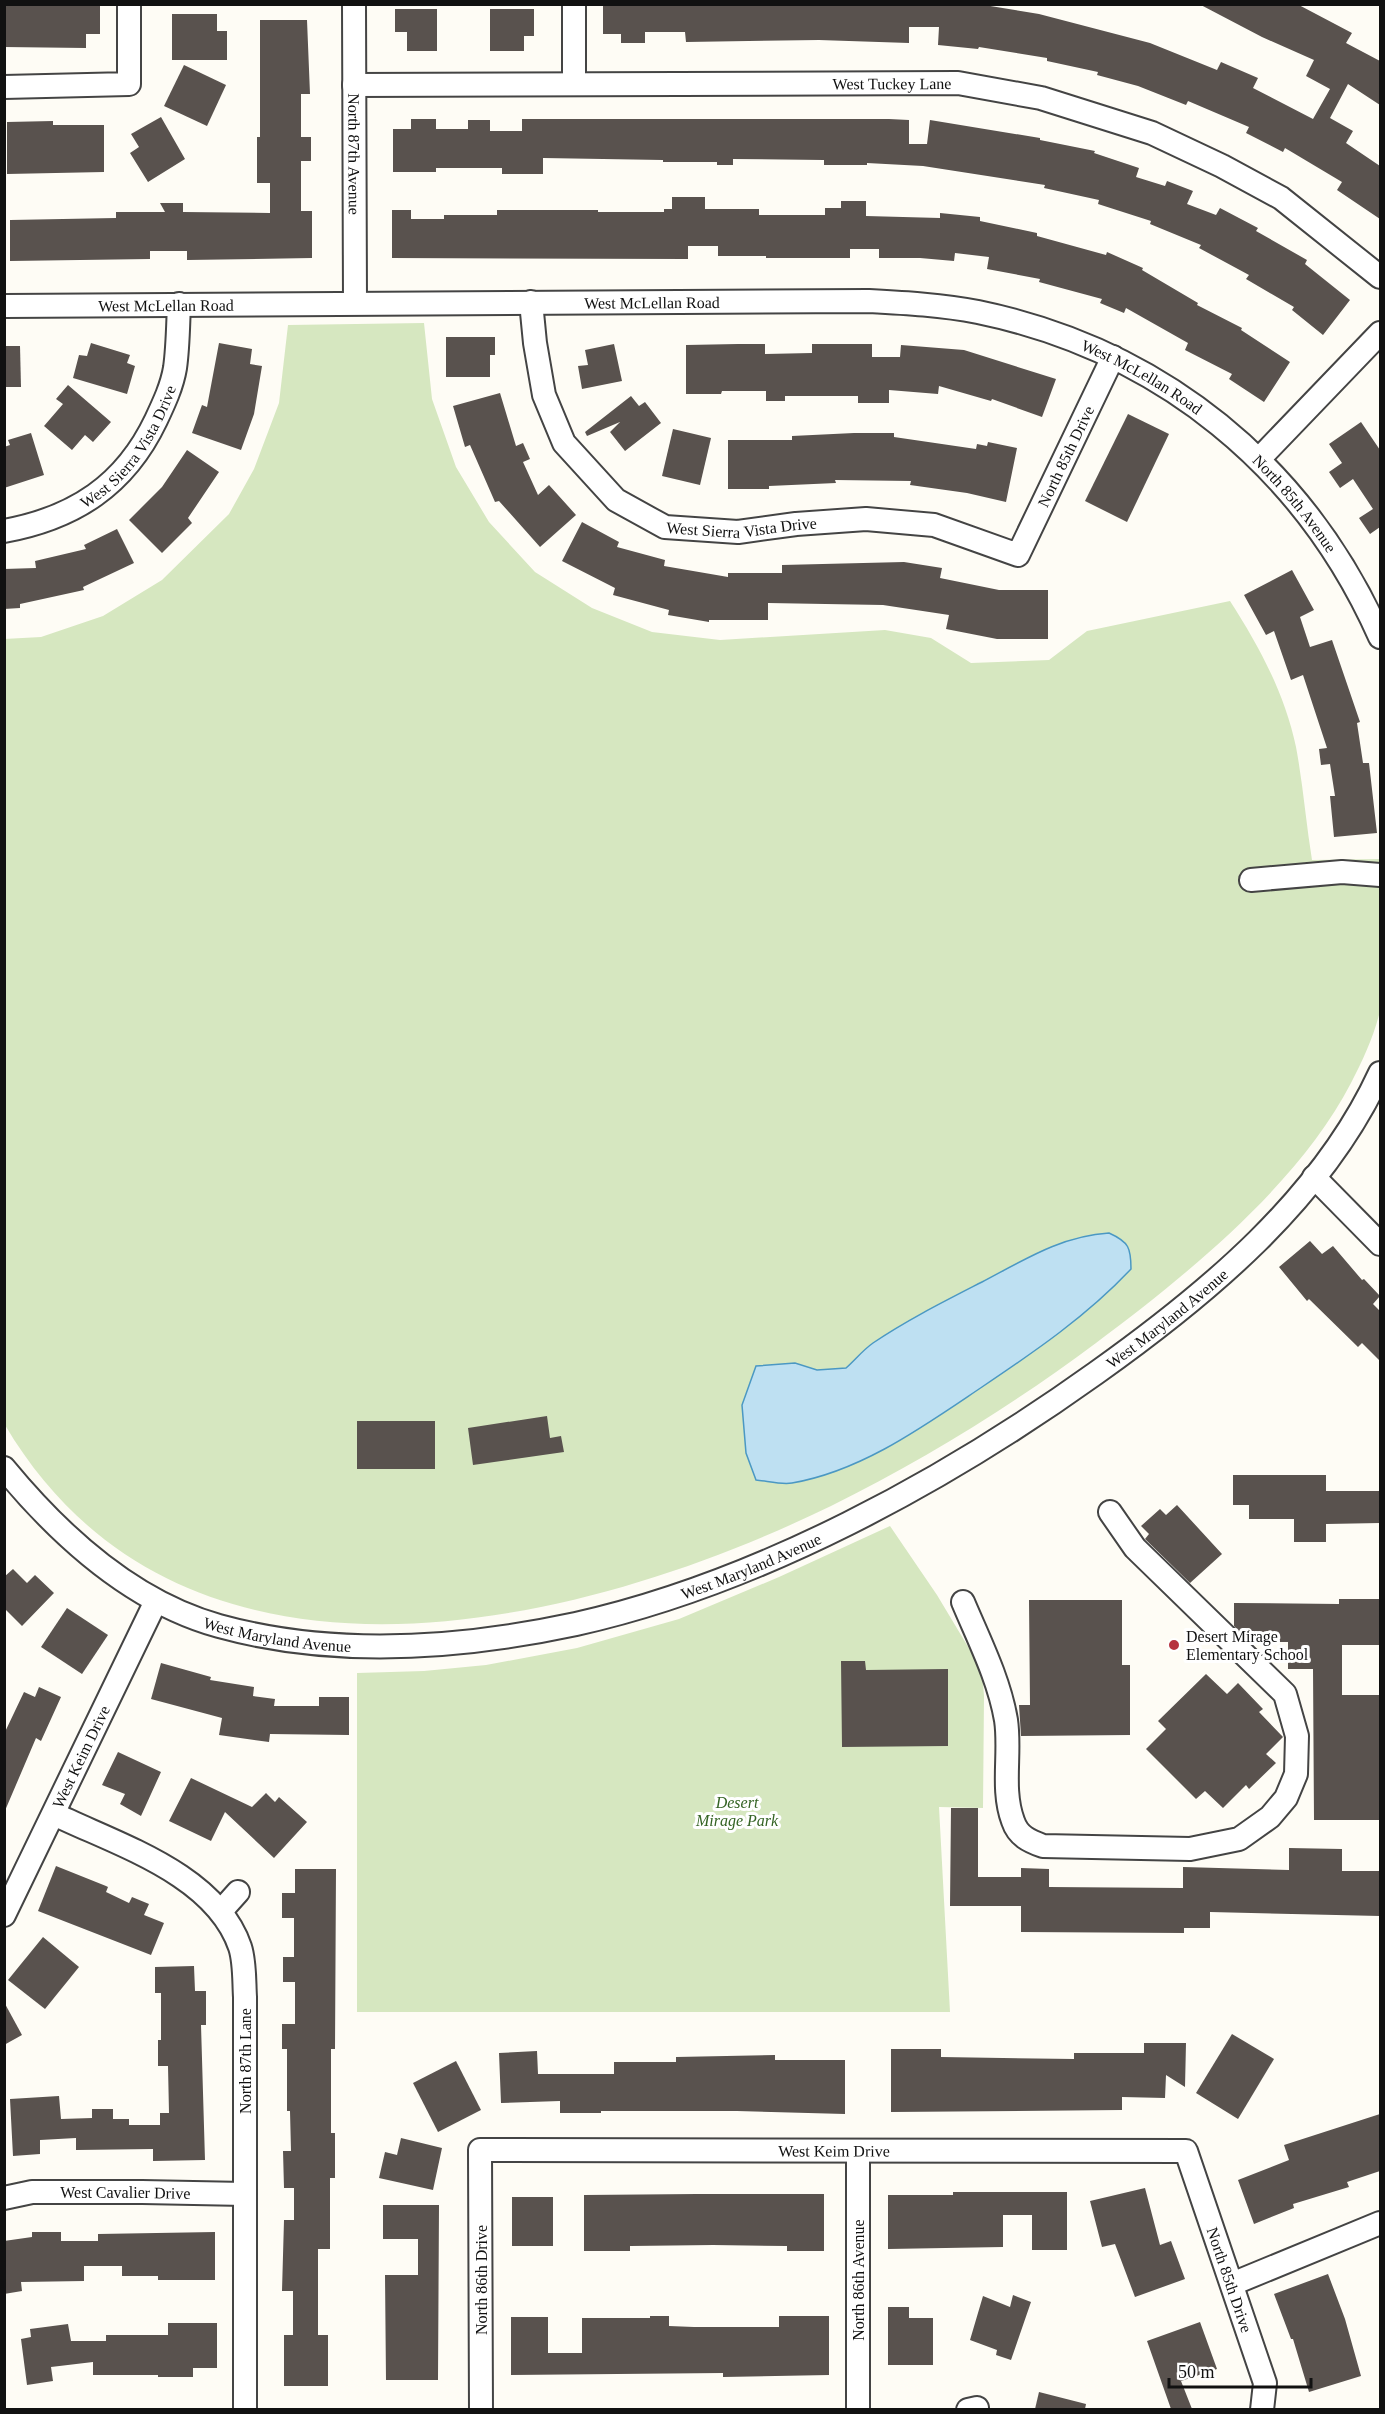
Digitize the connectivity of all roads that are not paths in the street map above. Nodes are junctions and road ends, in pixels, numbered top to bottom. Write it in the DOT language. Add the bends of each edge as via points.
graph roads {
  1 [pos="129,4"];
  2 [pos="354,4"];
  3 [pos="574,4"];
  4 [pos="574,84"];
  5 [pos="354,85"];
  6 [pos="4,87"];
  7 [pos="1380,277"];
  8 [pos="531,302"];
  9 [pos="355,303"];
  10 [pos="179,304"];
  11 [pos="4,306"];
  12 [pos="1380,333"];
  13 [pos="1113,357"];
  14 [pos="1260,458"];
  15 [pos="4,531"];
  16 [pos="1018,555"];
  17 [pos="1380,637"];
  18 [pos="1380,875"];
  19 [pos="1251,880"];
  20 [pos="1380,1073"];
  21 [pos="1314,1177"];
  22 [pos="1380,1244"];
  23 [pos="4,1468"];
  24 [pos="1110,1512"];
  25 [pos="156,1601"];
  26 [pos="963,1602"];
  27 [pos="54,1815"];
  28 [pos="238,1892"];
  29 [pos="221,1911"];
  30 [pos="4,1915"];
  31 [pos="480,2150"];
  32 [pos="858,2151"];
  33 [pos="1186,2151"];
  34 [pos="245,2194"];
  35 [pos="4,2198"];
  36 [pos="1380,2223"];
  37 [pos="1232,2284"];
  38 [pos="245,2409"];
  39 [pos="481,2409"];
  40 [pos="858,2409"];
  41 [pos="1262,2409"];
  1 -- 6 [label="street" via="129,84"];
  2 -- 5 [label="street, North 87th Avenue"];
  3 -- 4 [label="street"];
  4 -- 5 [label="street, West Tuckey Lane"];
  4 -- 7 [label="street, West Tuckey Lane" via="958,83 1041,98 1152,133 1222,166 1281,198"];
  5 -- 9 [label="street, North 87th Avenue"];
  8 -- 9 [label="street, West McLellan Road"];
  8 -- 13 [label="street, West McLellan Road" via="927,304 1017,321"];
  8 -- 16 [label="street, West Sierra Vista Drive" via="544,395 564,443 616,500 664,527 738,532 866,519 934,525"];
  9 -- 10 [label="street, West McLellan Road"];
  10 -- 11 [label="street, West McLellan Road"];
  10 -- 15 [label="street, West Sierra Vista Drive" via="170,388 140,452 100,492 62,515"];
  12 -- 14 [label="street, North 85th Avenue"];
  13 -- 14 [label="street, West McLellan Road" via="1217,421"];
  13 -- 16 [label="street, North 85th Drive"];
  14 -- 17 [label="street, North 85th Avenue" via="1342,564"];
  18 -- 19 [label="street" via="1342,872"];
  20 -- 21 [label="street, West Maryland Avenue" via="1352,1126"];
  21 -- 22 [label="street"];
  21 -- 25 [label="street, West Maryland Avenue" via="1266,1233 1218,1279 1149,1335 1055,1402 960,1462 844,1524 685,1592 614,1614 538,1631 461,1642 378,1647 275,1639 214,1625"];
  23 -- 25 [label="street, West Maryland Avenue" via="83,1551"];
  24 -- 26 [label="street" via="1135,1548 1285,1694 1297,1736 1296,1774 1286,1798 1270,1817 1239,1839 1190,1849 1043,1846 1024,1839 1013,1823 1008,1802 1006,1720 991,1667"];
  25 -- 27 [label="street, West Keim Drive"];
  27 -- 29 [label="street, North 87th Lane" via="173,1870"];
  27 -- 30 [label="street, West Keim Drive"];
  28 -- 29 [label="street"];
  29 -- 34 [label="street, North 87th Lane" via="241,1948 245,1998"];
  31 -- 32 [label="street, West Keim Drive"];
  31 -- 39 [label="street, North 86th Drive"];
  32 -- 33 [label="street, West Keim Drive"];
  32 -- 40 [label="street, North 86th Avenue"];
  33 -- 37 [label="street, North 85th Drive"];
  34 -- 35 [label="street, West Cavalier Drive" via="32,2192"];
  34 -- 38 [label="street, North 87th Lane"];
  36 -- 37 [label="street"];
  37 -- 41 [label="street, North 85th Drive" via="1265,2383"];
}
